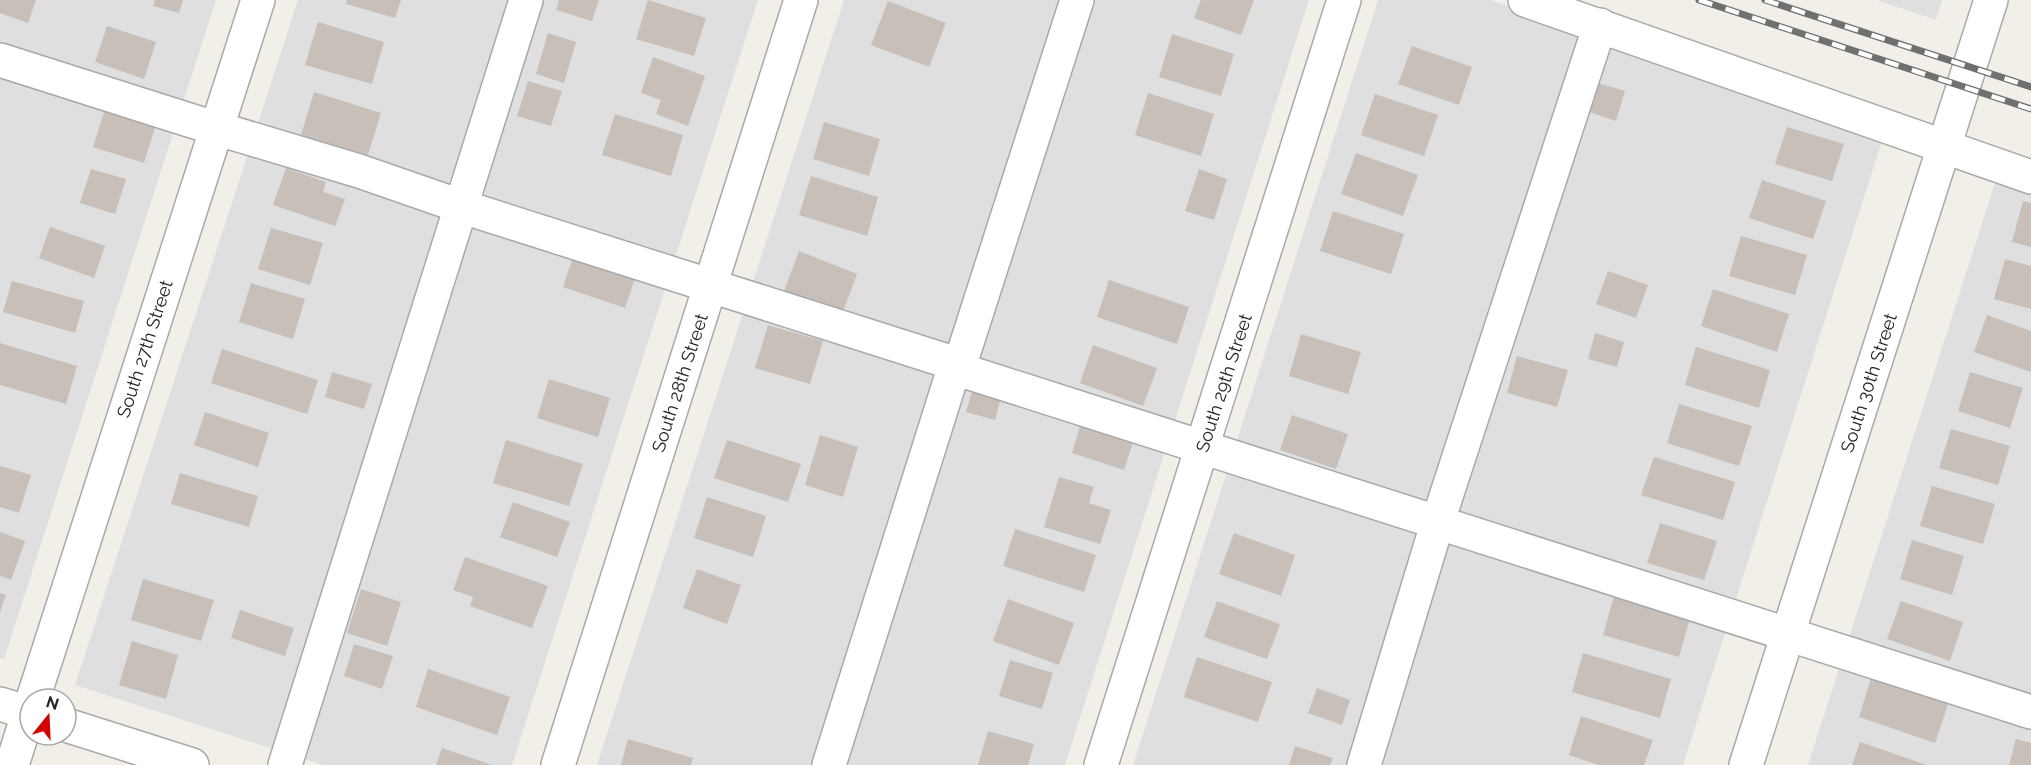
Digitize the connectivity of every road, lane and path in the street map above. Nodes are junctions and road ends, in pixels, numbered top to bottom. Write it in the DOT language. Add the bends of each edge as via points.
graph roads {
  1 [pos="258,0"];
  2 [pos="526,0"];
  3 [pos="801,0"];
  4 [pos="1077,0"];
  5 [pos="1344,0"];
  6 [pos="1525,0"];
  7 [pos="1991,0"];
  8 [pos="1600,25"];
  9 [pos="0,60"];
  10 [pos="216,128"];
  11 [pos="1944,147"];
  12 [pos="2031,177"];
  13 [pos="460,206"];
  14 [pos="711,286"];
  15 [pos="957,367"];
  16 [pos="1204,446"];
  17 [pos="1438,521"];
  18 [pos="1789,634"];
  19 [pos="31,687"];
  20 [pos="2031,712"];
  21 [pos="78,729"];
  22 [pos="18,736"];
  23 [pos="12,765"];
  24 [pos="192,765"];
  25 [pos="285,765"];
  26 [pos="558,765"];
  27 [pos="829,765"];
  28 [pos="1101,765"];
  29 [pos="1364,765"];
  30 [pos="1746,765"];
  1 -- 10 [label="street, South 27th Street"];
  2 -- 13 [label="street"];
  3 -- 14 [label="street, South 28th Street"];
  4 -- 15 [label="street"];
  5 -- 16 [label="street, South 29th Street"];
  6 -- 8 [label="street"];
  7 -- 11 [label="street, South 30th Street"];
  8 -- 11 [label="street"];
  8 -- 17 [label="street"];
  9 -- 10 [label="street"];
  10 -- 13 [label="street"];
  10 -- 19 [label="street, South 27th Street"];
  11 -- 12 [label="street"];
  11 -- 18 [label="street, South 30th Street"];
  13 -- 14 [label="street"];
  13 -- 25 [label="street"];
  14 -- 15 [label="street"];
  14 -- 26 [label="street, South 28th Street"];
  15 -- 16 [label="street"];
  15 -- 27 [label="street"];
  16 -- 17 [label="street"];
  16 -- 28 [label="street, South 29th Street"];
  17 -- 18 [label="street"];
  17 -- 29 [label="street"];
  18 -- 20 [label="street"];
  18 -- 30 [label="street, South 30th Street"];
  21 -- 24 [label="street"];
  22 -- 23 [label="street, South 27th Street"];
}
